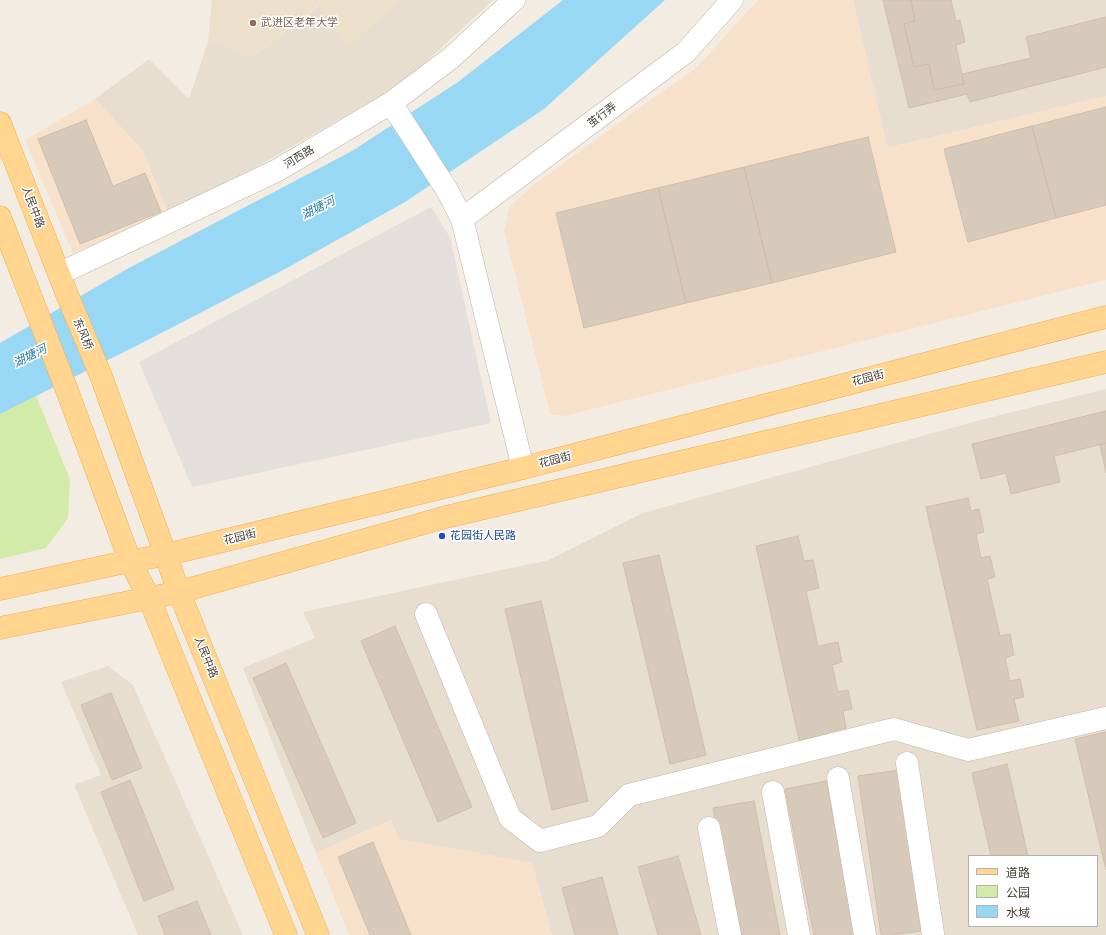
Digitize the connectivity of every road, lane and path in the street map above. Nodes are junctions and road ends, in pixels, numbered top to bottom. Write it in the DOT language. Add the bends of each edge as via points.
graph roads {
  1 [pos="514,0"];
  2 [pos="732,0"];
  3 [pos="395,110"];
  4 [pos="0,123"];
  5 [pos="0,217"];
  6 [pos="462,220"];
  7 [pos="62,283"];
  8 [pos="1106,317"];
  9 [pos="1106,362"];
  10 [pos="101,376"];
  11 [pos="523,468"];
  12 [pos="165,555"];
  13 [pos="130,561"];
  14 [pos="0,589"];
  15 [pos="179,592"];
  16 [pos="149,598"];
  17 [pos="426,614"];
  18 [pos="0,628"];
  19 [pos="1106,718"];
  20 [pos="907,763"];
  21 [pos="838,778"];
  22 [pos="773,792"];
  23 [pos="709,828"];
  24 [pos="286,935"];
  25 [pos="318,935"];
  26 [pos="730,935"];
  27 [pos="799,935"];
  28 [pos="865,935"];
  29 [pos="933,935"];
  1 -- 3 [label="street, 河西路"];
  2 -- 6 [label="street, 茧行弄" via="686,52"];
  3 -- 6 [label="street" via="448,190"];
  3 -- 7 [label="street, 河西路"];
  4 -- 7 [label="main road, 人民中路"];
  5 -- 13 [label="main road"];
  6 -- 11 [label="street"];
  7 -- 10 [label="main road, 东风桥"];
  8 -- 11 [label="main road, 花园街"];
  9 -- 15 [label="main road" via="446,517"];
  10 -- 12 [label="main road, 人民中路"];
  11 -- 12 [label="main road, 花园街"];
  12 -- 13 [label="main road, 花园街"];
  12 -- 15 [label="main road, 人民中路"];
  13 -- 14 [label="main road, 花园街"];
  13 -- 16 [label="main road"];
  15 -- 16 [label="main road"];
  15 -- 25 [label="main road, 人民中路"];
  16 -- 18 [label="main road"];
  16 -- 24 [label="main road"];
  17 -- 19 [label="street" via="510,818 540,841 598,826 629,795 894,729 968,750"];
  20 -- 29 [label="street"];
  21 -- 28 [label="street"];
  22 -- 27 [label="street"];
  23 -- 26 [label="street"];
}
